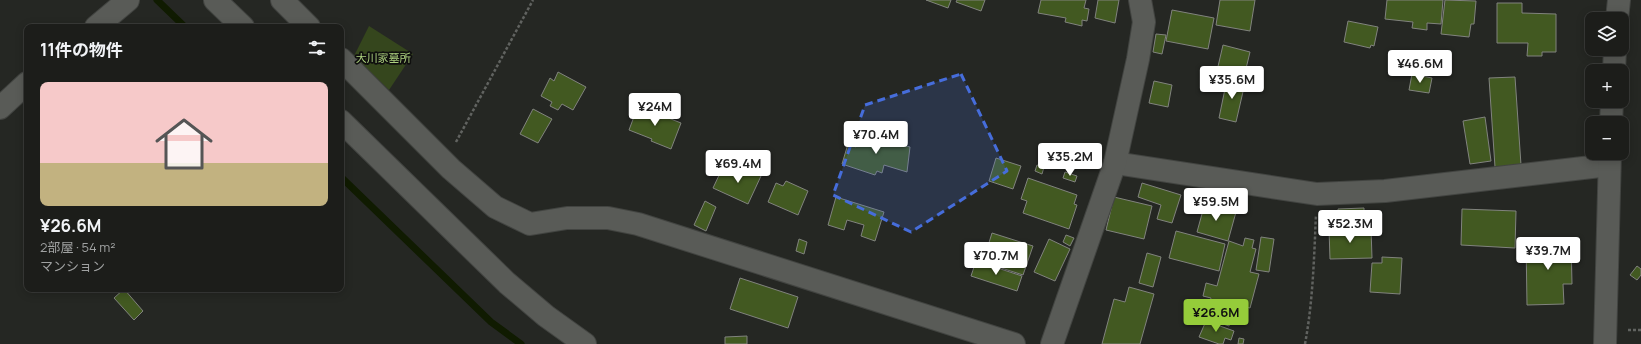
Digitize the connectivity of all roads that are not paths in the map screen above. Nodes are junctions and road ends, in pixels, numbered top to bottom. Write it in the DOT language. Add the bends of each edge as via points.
graph roads {
  1 [pos="128,0"];
  2 [pos="215,0"];
  3 [pos="282,0"];
  4 [pos="1140,0"];
  5 [pos="1619,0"];
  6 [pos="1618,12"];
  7 [pos="100,24"];
  8 [pos="240,24"];
  9 [pos="306,24"];
  10 [pos="344,62"];
  11 [pos="24,86"];
  12 [pos="0,108"];
  13 [pos="344,124"];
  14 [pos="1602,160"];
  15 [pos="1609,160"];
  16 [pos="1115,163"];
  17 [pos="585,344"];
  18 [pos="1014,344"];
  19 [pos="1052,344"];
  20 [pos="1605,344"];
  1 -- 7 [label="street"];
  2 -- 8 [label="street"];
  3 -- 9 [label="street"];
  4 -- 16 [label="street" via="1144,22"];
  5 -- 6 [label="street"];
  10 -- 18 [label="street" via="445,164 495,207 530,224 567,218 608,218 638,224"];
  11 -- 12 [label="street"];
  13 -- 17 [label="street" via="507,283"];
  14 -- 16 [label="street" via="1385,192 1317,194"];
  15 -- 20 [label="street"];
  16 -- 19 [label="street"];
}
